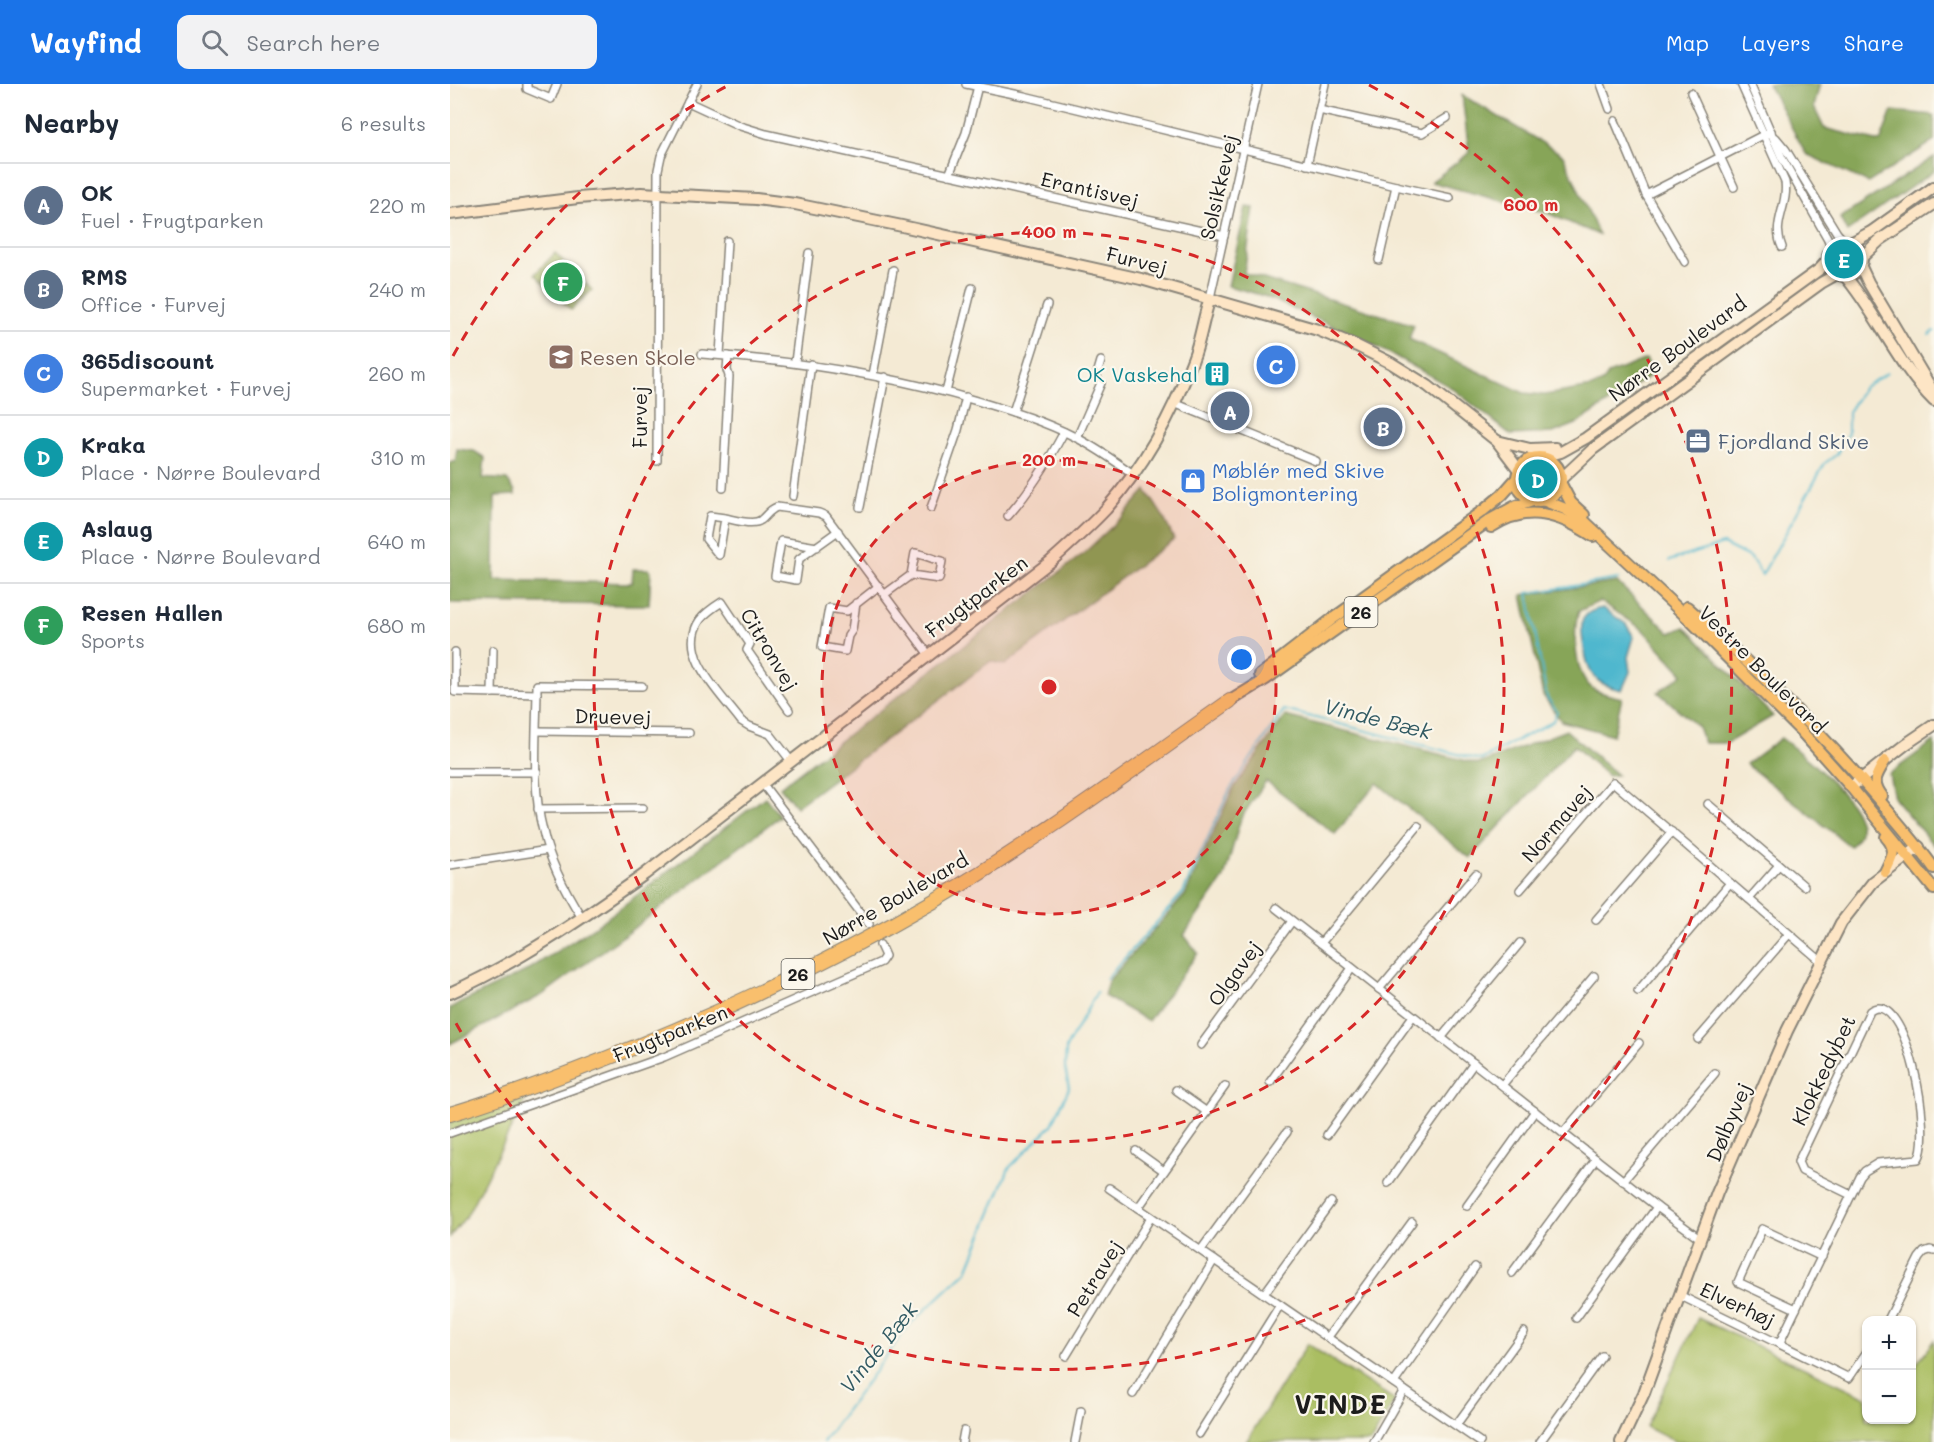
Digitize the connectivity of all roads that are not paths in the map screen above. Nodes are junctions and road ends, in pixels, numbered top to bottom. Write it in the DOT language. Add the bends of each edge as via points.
graph roads {
  1 [pos="527,84"];
  2 [pos="557,84"];
  3 [pos="697,84"];
  4 [pos="966,84"];
  5 [pos="1258,84"];
  6 [pos="1325,84"];
  7 [pos="1601,84"];
  8 [pos="1741,84"];
  9 [pos="1750,84"];
  10 [pos="978,87"];
  11 [pos="1690,93"];
  12 [pos="688,102"];
  13 [pos="1610,109"];
  14 [pos="1319,110"];
  15 [pos="1447,118"];
  16 [pos="1615,122"];
  17 [pos="1771,131"];
  18 [pos="1763,135"];
  19 [pos="1243,150"];
  20 [pos="1720,158"];
  21 [pos="1307,165"];
  22 [pos="949,175"];
  23 [pos="1396,186"];
  24 [pos="1734,187"];
  25 [pos="1934,187"];
  26 [pos="658,193"];
  27 [pos="1646,195"];
  28 [pos="1450,198"];
  29 [pos="1934,204"];
  30 [pos="450,214"];
  31 [pos="1224,236"];
  32 [pos="727,241"];
  33 [pos="1848,243"];
  34 [pos="1782,247"];
  35 [pos="809,253"];
  36 [pos="1829,255"];
  37 [pos="1379,260"];
  38 [pos="1685,262"];
  39 [pos="1861,262"];
  40 [pos="892,270"];
  41 [pos="1841,275"];
  42 [pos="972,288"];
  43 [pos="1210,298"];
  44 [pos="1047,305"];
  45 [pos="702,354"];
  46 [pos="720,356"];
  47 [pos="728,356"];
  48 [pos="1101,361"];
  49 [pos="795,362"];
  50 [pos="811,364"];
  51 [pos="873,375"];
  52 [pos="885,377"];
  53 [pos="946,392"];
  54 [pos="1934,393"];
  55 [pos="966,397"];
  56 [pos="1934,401"];
  57 [pos="1174,403"];
  58 [pos="1013,412"];
  59 [pos="1064,432"];
  60 [pos="1077,438"];
  61 [pos="1586,438"];
  62 [pos="1499,443"];
  63 [pos="1539,457"];
  64 [pos="657,461"];
  65 [pos="1316,461"];
  66 [pos="1133,474"];
  67 [pos="1518,474"];
  68 [pos="1561,481"];
  69 [pos="723,488"];
  70 [pos="794,496"];
  71 [pos="1539,500"];
  72 [pos="860,507"];
  73 [pos="931,508"];
  74 [pos="1008,516"];
  75 [pos="726,518"];
  76 [pos="838,531"];
  77 [pos="817,547"];
  78 [pos="1631,566"];
  79 [pos="1417,572"];
  80 [pos="911,575"];
  81 [pos="879,586"];
  82 [pos="885,594"];
  83 [pos="856,603"];
  84 [pos="493,650"];
  85 [pos="455,652"];
  86 [pos="929,655"];
  87 [pos="642,686"];
  88 [pos="452,692"];
  89 [pos="492,693"];
  90 [pos="537,694"];
  91 [pos="1230,701"];
  92 [pos="789,710"];
  93 [pos="1934,725"];
  94 [pos="537,731"];
  95 [pos="689,733"];
  96 [pos="790,761"];
  97 [pos="1884,761"];
  98 [pos="1834,768"];
  99 [pos="450,772"];
  100 [pos="537,772"];
  101 [pos="1861,780"];
  102 [pos="762,783"];
  103 [pos="1851,787"];
  104 [pos="1708,804"];
  105 [pos="643,808"];
  106 [pos="538,809"];
  107 [pos="1418,826"];
  108 [pos="1672,832"];
  109 [pos="1909,836"];
  110 [pos="1919,847"];
  111 [pos="548,850"];
  112 [pos="1908,855"];
  113 [pos="450,865"];
  114 [pos="1779,865"];
  115 [pos="1934,868"];
  116 [pos="1885,872"];
  117 [pos="1476,874"];
  118 [pos="1730,883"];
  119 [pos="1804,886"];
  120 [pos="1934,889"];
  121 [pos="1520,890"];
  122 [pos="1749,899"];
  123 [pos="1276,908"];
  124 [pos="582,918"];
  125 [pos="1596,920"];
  126 [pos="1292,921"];
  127 [pos="869,924"];
  128 [pos="1789,934"];
  129 [pos="1321,943"];
  130 [pos="1520,944"];
  131 [pos="880,945"];
  132 [pos="1822,962"];
  133 [pos="1352,968"];
  134 [pos="1594,976"];
  135 [pos="1379,989"];
  136 [pos="1638,991"];
  137 [pos="450,993"];
  138 [pos="1413,1016"];
  139 [pos="1441,1038"];
  140 [pos="1698,1039"];
  141 [pos="1639,1043"];
  142 [pos="1201,1045"];
  143 [pos="1474,1063"];
  144 [pos="1715,1073"];
  145 [pos="1270,1082"];
  146 [pos="1502,1085"];
  147 [pos="1225,1086"];
  148 [pos="1176,1090"];
  149 [pos="1207,1112"];
  150 [pos="1535,1112"];
  151 [pos="450,1114"];
  152 [pos="1287,1132"];
  153 [pos="450,1133"];
  154 [pos="1563,1133"];
  155 [pos="1327,1135"];
  156 [pos="1136,1151"];
  157 [pos="1596,1159"];
  158 [pos="1164,1172"];
  159 [pos="1623,1180"];
  160 [pos="1388,1183"];
  161 [pos="1109,1188"];
  162 [pos="1851,1195"];
  163 [pos="1331,1202"];
  164 [pos="1467,1206"];
  165 [pos="1657,1207"];
  166 [pos="1138,1208"];
  167 [pos="1151,1217"];
  168 [pos="1412,1222"];
  169 [pos="1701,1239"];
  170 [pos="1200,1250"];
  171 [pos="1934,1251"];
  172 [pos="1822,1257"];
  173 [pos="1214,1260"];
  174 [pos="1475,1267"];
  175 [pos="1512,1273"];
  176 [pos="1263,1294"];
  177 [pos="1681,1296"];
  178 [pos="1280,1305"];
  179 [pos="1796,1310"];
  180 [pos="1890,1316"];
  181 [pos="1576,1318"];
  182 [pos="1524,1332"];
  183 [pos="1328,1337"];
  184 [pos="1780,1342"];
  185 [pos="1066,1356"];
  186 [pos="1602,1356"];
  187 [pos="1862,1359"];
  188 [pos="1394,1383"];
  189 [pos="1404,1390"];
  190 [pos="1133,1394"];
  191 [pos="1081,1411"];
  192 [pos="1456,1425"];
  193 [pos="964,1431"];
  194 [pos="1199,1434"];
  195 [pos="1468,1439"];
  196 [pos="962,1442"];
  197 [pos="1075,1442"];
  198 [pos="1374,1442"];
  199 [pos="1480,1442"];
  200 [pos="1540,1442"];
  201 [pos="1621,1442"];
  1 -- 2 [label="street" via="527,89 551,99"];
  3 -- 12 [label="street"];
  4 -- 10 [label="street"];
  5 -- 19 [label="street, Solsikkevej"];
  6 -- 14 [label="street"];
  7 -- 13 [label="street"];
  8 -- 18 [label="street"];
  9 -- 17 [label="street"];
  10 -- 19 [label="street"];
  10 -- 22 [label="street" via="966,133"];
  11 -- 20 [label="street"];
  12 -- 22 [label="street, Erantisvej" via="766,134"];
  12 -- 26 [label="street" via="661,156"];
  14 -- 15 [label="street" via="1422,133"];
  14 -- 21 [label="street"];
  16 -- 27 [label="street"];
  17 -- 18 [label="street"];
  17 -- 33 [label="street" via="1837,233"];
  17 -- 36 [label="street" via="1828,239"];
  18 -- 20 [label="street"];
  18 -- 34 [label="street" via="1785,182 1777,229"];
  19 -- 21 [label="street"];
  19 -- 31 [label="street, Solsikkevej"];
  20 -- 24 [label="street"];
  20 -- 27 [label="street"];
  21 -- 23 [label="street"];
  22 -- 31 [label="street, Erantisvej"];
  23 -- 28 [label="street"];
  23 -- 37 [label="street"];
  25 -- 33 [label="street" via="1871,232"];
  26 -- 30 [label="street, Furvej" via="578,198"];
  26 -- 43 [label="street, Furvej" via="795,204 1141,279"];
  26 -- 64 [label="street, Furvej"];
  27 -- 38 [label="street"];
  29 -- 39 [label="street" via="1880,240"];
  31 -- 43 [label="street, Solsikkevej"];
  32 -- 46 [label="street"];
  33 -- 36 [label="street" via="1837,244"];
  33 -- 39 [label="street" via="1858,249"];
  35 -- 49 [label="street"];
  36 -- 41 [label="street" via="1831,268"];
  36 -- 61 [label="street, Nørre Boulevard" via="1820,269"];
  39 -- 41 [label="street" via="1854,273"];
  39 -- 54 [label="street" via="1868,282"];
  40 -- 51 [label="street"];
  41 -- 56 [label="street" via="1859,292 1910,372"];
  41 -- 68 [label="street, Nørre Boulevard" via="1821,283 1593,449"];
  42 -- 53 [label="street"];
  43 -- 57 [label="street, Frugtparken" via="1199,343"];
  43 -- 62 [label="street, Furvej" via="1318,330 1383,358 1428,386"];
  44 -- 58 [label="street"];
  45 -- 46 [label="street"];
  46 -- 47 [label="street"];
  47 -- 49 [label="street"];
  47 -- 69 [label="street"];
  48 -- 60 [label="street" via="1096,378 1101,383"];
  49 -- 50 [label="street"];
  50 -- 51 [label="street"];
  50 -- 70 [label="street"];
  51 -- 52 [label="street"];
  52 -- 53 [label="street"];
  52 -- 72 [label="street"];
  53 -- 55 [label="street"];
  55 -- 58 [label="street"];
  55 -- 73 [label="street"];
  57 -- 65 [label="street"];
  57 -- 66 [label="street, Frugtparken"];
  58 -- 59 [label="street"];
  59 -- 60 [label="street"];
  59 -- 74 [label="street" via="1037,480"];
  60 -- 66 [label="street"];
  61 -- 62 [label="street" via="1540,450"];
  61 -- 63 [label="street, Nørre Boulevard" via="1561,452"];
  62 -- 63 [label="street, Furvej"];
  62 -- 67 [label="street, Furvej"];
  63 -- 67 [label="main road, 26" via="1523,464"];
  63 -- 68 [label="main road" via="1554,462"];
  66 -- 86 [label="street, Frugtparken" via="1099,516 1050,562"];
  67 -- 71 [label="main road, 26" via="1524,495"];
  67 -- 91 [label="main road, Nørre Boulevard / 26" via="1484,510 1331,620"];
  68 -- 71 [label="main road, 26" via="1554,495"];
  68 -- 101 [label="main road, Vestre Boulevard" via="1579,512 1760,674"];
  71 -- 78 [label="main road, Vestre Boulevard / 26" via="1566,509 1584,521"];
  71 -- 79 [label="main road, Nørre Boulevard / 26" via="1502,513"];
  75 -- 75 [label="street" via="722,537 719,555 706,539 710,516"];
  75 -- 76 [label="street" via="754,523 777,507 819,513 830,519"];
  76 -- 77 [label="street"];
  76 -- 81 [label="street"];
  77 -- 77 [label="street" via="781,541 775,576 796,580 799,559"];
  78 -- 79 [label="main road, 26" via="1575,524 1539,514 1509,518"];
  78 -- 98 [label="main road, Vestre Boulevard / 26" via="1696,626"];
  79 -- 91 [label="main road, Nørre Boulevard / 26"];
  80 -- 80 [label="street" via="915,553 942,561 939,579"];
  80 -- 82 [label="street"];
  81 -- 82 [label="street"];
  81 -- 83 [label="street"];
  82 -- 86 [label="street"];
  83 -- 83 [label="street" via="845,651 822,648 828,608 846,611"];
  84 -- 89 [label="street"];
  85 -- 88 [label="street, Druevej"];
  86 -- 96 [label="street, Frugtparken"];
  87 -- 90 [label="street, Druevej" via="537,685"];
  88 -- 89 [label="street, Druevej"];
  89 -- 90 [label="street, Druevej"];
  90 -- 94 [label="street"];
  91 -- 151 [label="highway, Nørre Boulevard / 26" via="1037,836 934,900 807,970 634,1048"];
  92 -- 96 [label="street, Citronvej" via="747,650 750,644 722,602 706,613 693,636 699,665 741,721 770,734"];
  93 -- 97 [label="street"];
  94 -- 95 [label="street, Druevej"];
  94 -- 100 [label="street"];
  96 -- 102 [label="street, Frugtparken"];
  97 -- 101 [label="street"];
  97 -- 109 [label="main road" via="1876,788"];
  98 -- 103 [label="main road, Vestre Boulevard / 26"];
  98 -- 116 [label="main road" via="1838,779 1893,844"];
  99 -- 100 [label="street"];
  100 -- 106 [label="street"];
  101 -- 103 [label="street"];
  101 -- 109 [label="main road, Vestre Boulevard"];
  102 -- 124 [label="street, Frugtparken"];
  102 -- 127 [label="street"];
  103 -- 112 [label="main road, Vestre Boulevard / 26"];
  104 -- 114 [label="street"];
  105 -- 106 [label="street"];
  106 -- 111 [label="street"];
  107 -- 129 [label="street"];
  108 -- 118 [label="street, Normavej"];
  108 -- 121 [label="street, Normavej" via="1614,782"];
  108 -- 125 [label="street"];
  109 -- 110 [label="main road, Vestre Boulevard"];
  110 -- 112 [label="street, Dølbyvej"];
  110 -- 115 [label="main road, Vestre Boulevard"];
  111 -- 113 [label="street"];
  111 -- 124 [label="street"];
  112 -- 116 [label="street, Dølbyvej"];
  112 -- 120 [label="main road, Vestre Boulevard / 26"];
  114 -- 119 [label="street"];
  114 -- 122 [label="street"];
  116 -- 132 [label="street, Dølbyvej" via="1841,923"];
  117 -- 135 [label="street"];
  118 -- 122 [label="street, Normavej"];
  118 -- 136 [label="street"];
  122 -- 128 [label="street, Normavej"];
  123 -- 126 [label="street"];
  124 -- 137 [label="street, Frugtparken"];
  126 -- 129 [label="street"];
  126 -- 142 [label="street, Olgavej"];
  128 -- 132 [label="street, Normavej"];
  128 -- 140 [label="street"];
  129 -- 133 [label="street"];
  130 -- 139 [label="street"];
  131 -- 153 [label="street, Frugtparken" via="885,956 881,962 686,1048"];
  132 -- 169 [label="street, Dølbyvej" via="1748,1118"];
  133 -- 135 [label="street"];
  133 -- 145 [label="street"];
  134 -- 146 [label="street"];
  135 -- 138 [label="street"];
  138 -- 139 [label="street"];
  138 -- 155 [label="street"];
  139 -- 143 [label="street"];
  141 -- 154 [label="street"];
  143 -- 146 [label="street"];
  143 -- 160 [label="street"];
  144 -- 159 [label="street"];
  146 -- 150 [label="street"];
  147 -- 149 [label="street"];
  148 -- 149 [label="street"];
  149 -- 158 [label="street"];
  150 -- 154 [label="street"];
  150 -- 164 [label="street"];
  152 -- 170 [label="street"];
  154 -- 157 [label="street"];
  156 -- 158 [label="street"];
  157 -- 159 [label="street"];
  157 -- 175 [label="street"];
  158 -- 166 [label="street"];
  159 -- 165 [label="street"];
  161 -- 166 [label="street"];
  162 -- 162 [label="street, Klokkedybet" via="1871,1166 1918,1159 1926,1151 1929,1128 1922,1075 1905,1032 1893,1015 1881,1007 1870,1011 1798,1162 1802,1171"];
  162 -- 172 [label="street, Klokkedybet"];
  163 -- 176 [label="street"];
  165 -- 169 [label="street"];
  165 -- 181 [label="street"];
  166 -- 167 [label="street"];
  167 -- 170 [label="street"];
  167 -- 185 [label="street, Petravej"];
  168 -- 183 [label="street"];
  169 -- 177 [label="street, Dølbyvej"];
  170 -- 173 [label="street"];
  171 -- 180 [label="street" via="1924,1252 1919,1258"];
  172 -- 179 [label="street, Klokkedybet"];
  172 -- 179 [label="street" via="1762,1228 1738,1282"];
  173 -- 176 [label="street"];
  173 -- 190 [label="street"];
  174 -- 188 [label="street"];
  176 -- 178 [label="street"];
  177 -- 184 [label="street, Elverhøj"];
  177 -- 201 [label="street, Dølbyvej"];
  178 -- 183 [label="street"];
  178 -- 194 [label="street"];
  179 -- 184 [label="street, Klokkedybet"];
  182 -- 192 [label="street"];
  183 -- 188 [label="street"];
  184 -- 187 [label="street, Elverhøj" via="1849,1378"];
  186 -- 200 [label="street"];
  188 -- 189 [label="street"];
  189 -- 192 [label="street"];
  189 -- 198 [label="street"];
  191 -- 197 [label="street"];
  192 -- 195 [label="street"];
  193 -- 196 [label="street"];
  195 -- 199 [label="street"];
}
